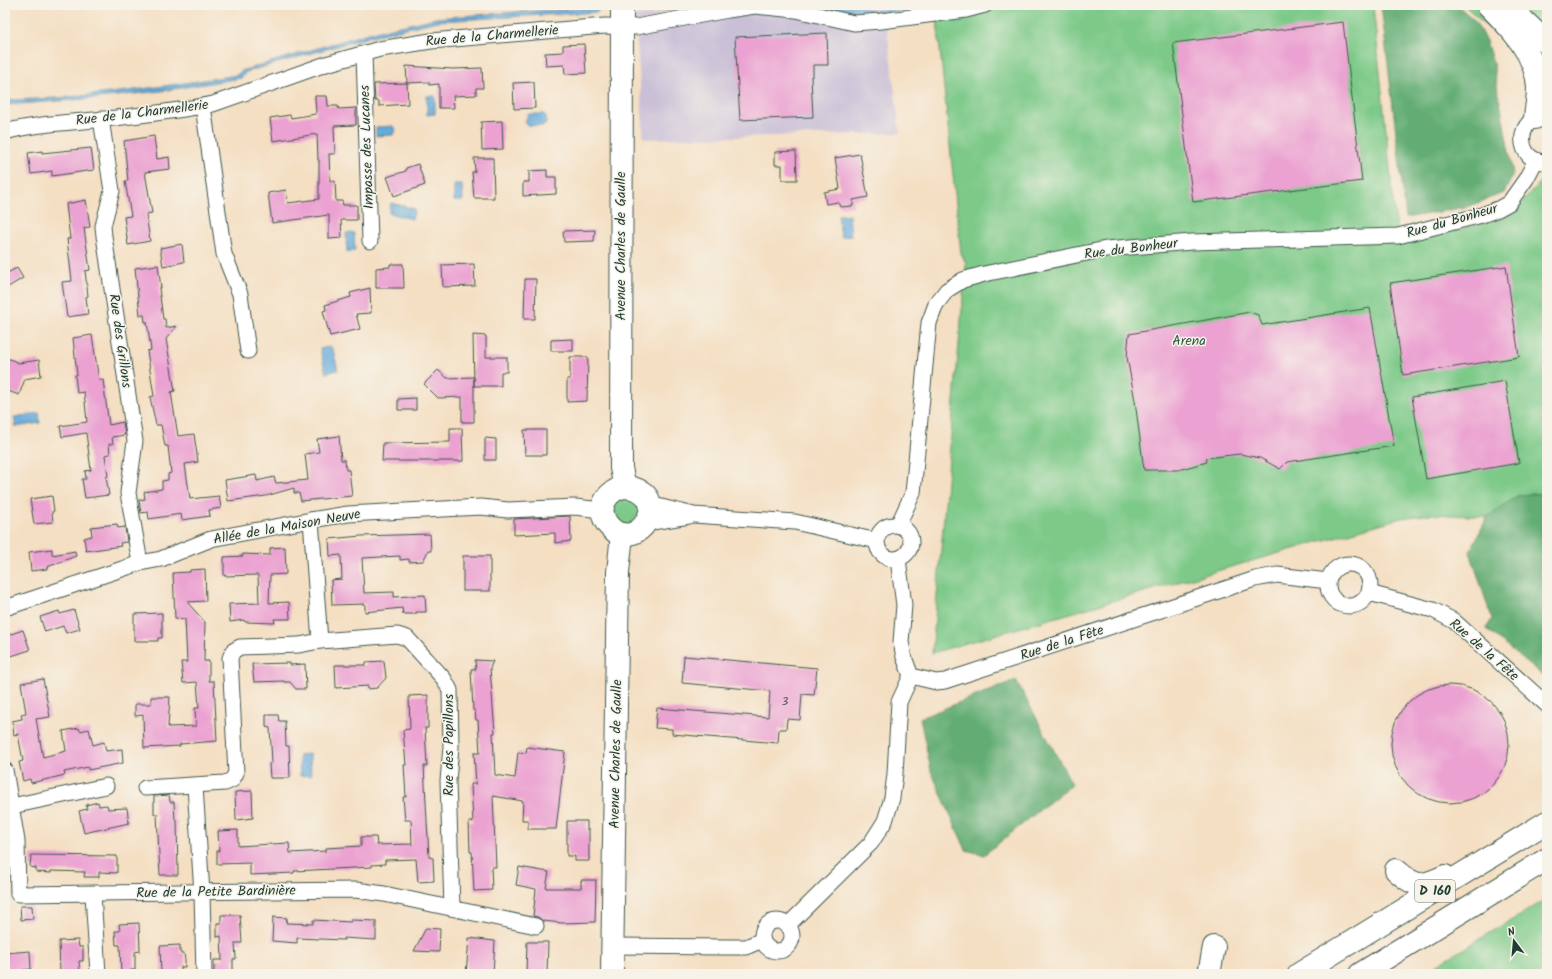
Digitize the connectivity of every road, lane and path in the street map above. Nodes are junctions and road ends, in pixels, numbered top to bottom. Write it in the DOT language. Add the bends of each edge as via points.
graph roads {
  1 [pos="622,5"];
  2 [pos="985,5"];
  3 [pos="1488,5"];
  4 [pos="1507,5"];
  5 [pos="621,26"];
  6 [pos="1547,43"];
  7 [pos="364,54"];
  8 [pos="202,106"];
  9 [pos="1541,117"];
  10 [pos="101,119"];
  11 [pos="5,132"];
  12 [pos="1542,161"];
  13 [pos="370,241"];
  14 [pos="248,350"];
  15 [pos="625,486"];
  16 [pos="602,510"];
  17 [pos="648,513"];
  18 [pos="311,520"];
  19 [pos="898,526"];
  20 [pos="622,534"];
  21 [pos="877,541"];
  22 [pos="898,559"];
  23 [pos="140,563"];
  24 [pos="1328,581"];
  25 [pos="1369,593"];
  26 [pos="5,608"];
  27 [pos="320,641"];
  28 [pos="911,676"];
  29 [pos="1547,705"];
  30 [pos="5,770"];
  31 [pos="106,786"];
  32 [pos="195,786"];
  33 [pos="145,788"];
  34 [pos="12,806"];
  35 [pos="1547,822"];
  36 [pos="1494,854"];
  37 [pos="1547,859"];
  38 [pos="1396,870"];
  39 [pos="202,893"];
  40 [pos="93,894"];
  41 [pos="452,908"];
  42 [pos="788,925"];
  43 [pos="536,926"];
  44 [pos="762,940"];
  45 [pos="612,946"];
  46 [pos="1214,947"];
  47 [pos="98,974"];
  48 [pos="204,974"];
  49 [pos="612,974"];
  50 [pos="1208,974"];
  51 [pos="1299,974"];
  52 [pos="1360,974"];
  1 -- 5 [label="main road, Avenue Charles de Gaulle"];
  2 -- 5 [label="street, Rue de la Charmellerie" via="966,10 854,23 796,10 755,6 636,27"];
  3 -- 9 [label="main road" via="1515,34 1532,62"];
  4 -- 6 [label="main road"];
  5 -- 7 [label="street, Rue de la Charmellerie" via="431,41"];
  5 -- 15 [label="main road, Avenue Charles de Gaulle" via="621,460"];
  7 -- 8 [label="street, Rue de la Charmellerie" via="326,64"];
  7 -- 13 [label="street, Impasse des Lucanes"];
  8 -- 10 [label="street, Rue de la Charmellerie"];
  8 -- 14 [label="street" via="224,254 240,294"];
  9 -- 12 [label="street" via="1529,123 1522,136 1522,144 1530,156"];
  10 -- 11 [label="street, Rue de la Charmellerie" via="32,126"];
  10 -- 23 [label="street, Rue des Grillons" via="112,191 104,236 135,442 128,493"];
  12 -- 19 [label="street, Rue du Bonheur" via="1509,203 1498,209 1398,236 1192,242 1106,249 963,280 947,290 936,304 929,323 913,492"];
  15 -- 16 [label="main road" via="607,496"];
  15 -- 17 [label="main road" via="633,487 646,496"];
  16 -- 18 [label="street, Allée de la Maison Neuve" via="575,507 508,510 481,507 348,514"];
  16 -- 20 [label="main road" via="606,522"];
  17 -- 20 [label="main road" via="638,531"];
  17 -- 21 [label="street" via="795,522"];
  18 -- 23 [label="street, Allée de la Maison Neuve" via="211,539"];
  18 -- 27 [label="street"];
  19 -- 21 [label="street" via="886,527 878,535"];
  19 -- 22 [label="street" via="907,531 911,541 909,552"];
  20 -- 45 [label="main road, Avenue Charles de Gaulle" via="618,601"];
  21 -- 22 [label="street" via="877,547 884,556"];
  22 -- 28 [label="street" via="904,605 901,642"];
  23 -- 26 [label="street, Allée de la Maison Neuve"];
  24 -- 25 [label="street" via="1330,594 1340,604 1353,606 1365,599"];
  24 -- 25 [label="street" via="1335,569 1342,565 1356,565 1367,573 1370,580"];
  24 -- 28 [label="street, Rue de la Fête" via="1277,576 1255,579 945,682"];
  25 -- 29 [label="street, Rue de la Fête" via="1433,610 1454,621"];
  27 -- 32 [label="street, Rue des Papillons" via="240,647 233,651 230,658 236,773 232,780 225,783"];
  27 -- 41 [label="street, Rue des Papillons" via="397,635 407,638 444,679 450,690 451,748 448,781"];
  28 -- 42 [label="street" via="899,702 896,774 885,821 870,843"];
  30 -- 34 [label="street, Rue de la Petite Bardinière"];
  31 -- 34 [label="street"];
  32 -- 33 [label="street"];
  32 -- 39 [label="street"];
  34 -- 40 [label="street, Rue de la Petite Bardinière" via="18,841 18,894"];
  35 -- 36 [label="main road, D 160"];
  36 -- 38 [label="main road" via="1419,885 1408,881"];
  36 -- 51 [label="main road, D 160"];
  37 -- 52 [label="main road, D 160"];
  39 -- 40 [label="street, Rue de la Petite Bardinière"];
  39 -- 41 [label="street, Rue de la Petite Bardinière" via="340,889"];
  39 -- 48 [label="street"];
  40 -- 47 [label="street"];
  41 -- 43 [label="street, Rue de la Petite Bardinière"];
  42 -- 44 [label="street" via="779,920 770,922 763,930"];
  42 -- 44 [label="street" via="793,939 783,950 773,951"];
  44 -- 45 [label="street" via="746,947 726,948"];
  45 -- 49 [label="main road, Avenue Charles de Gaulle"];
  46 -- 50 [label="main road"];
}
